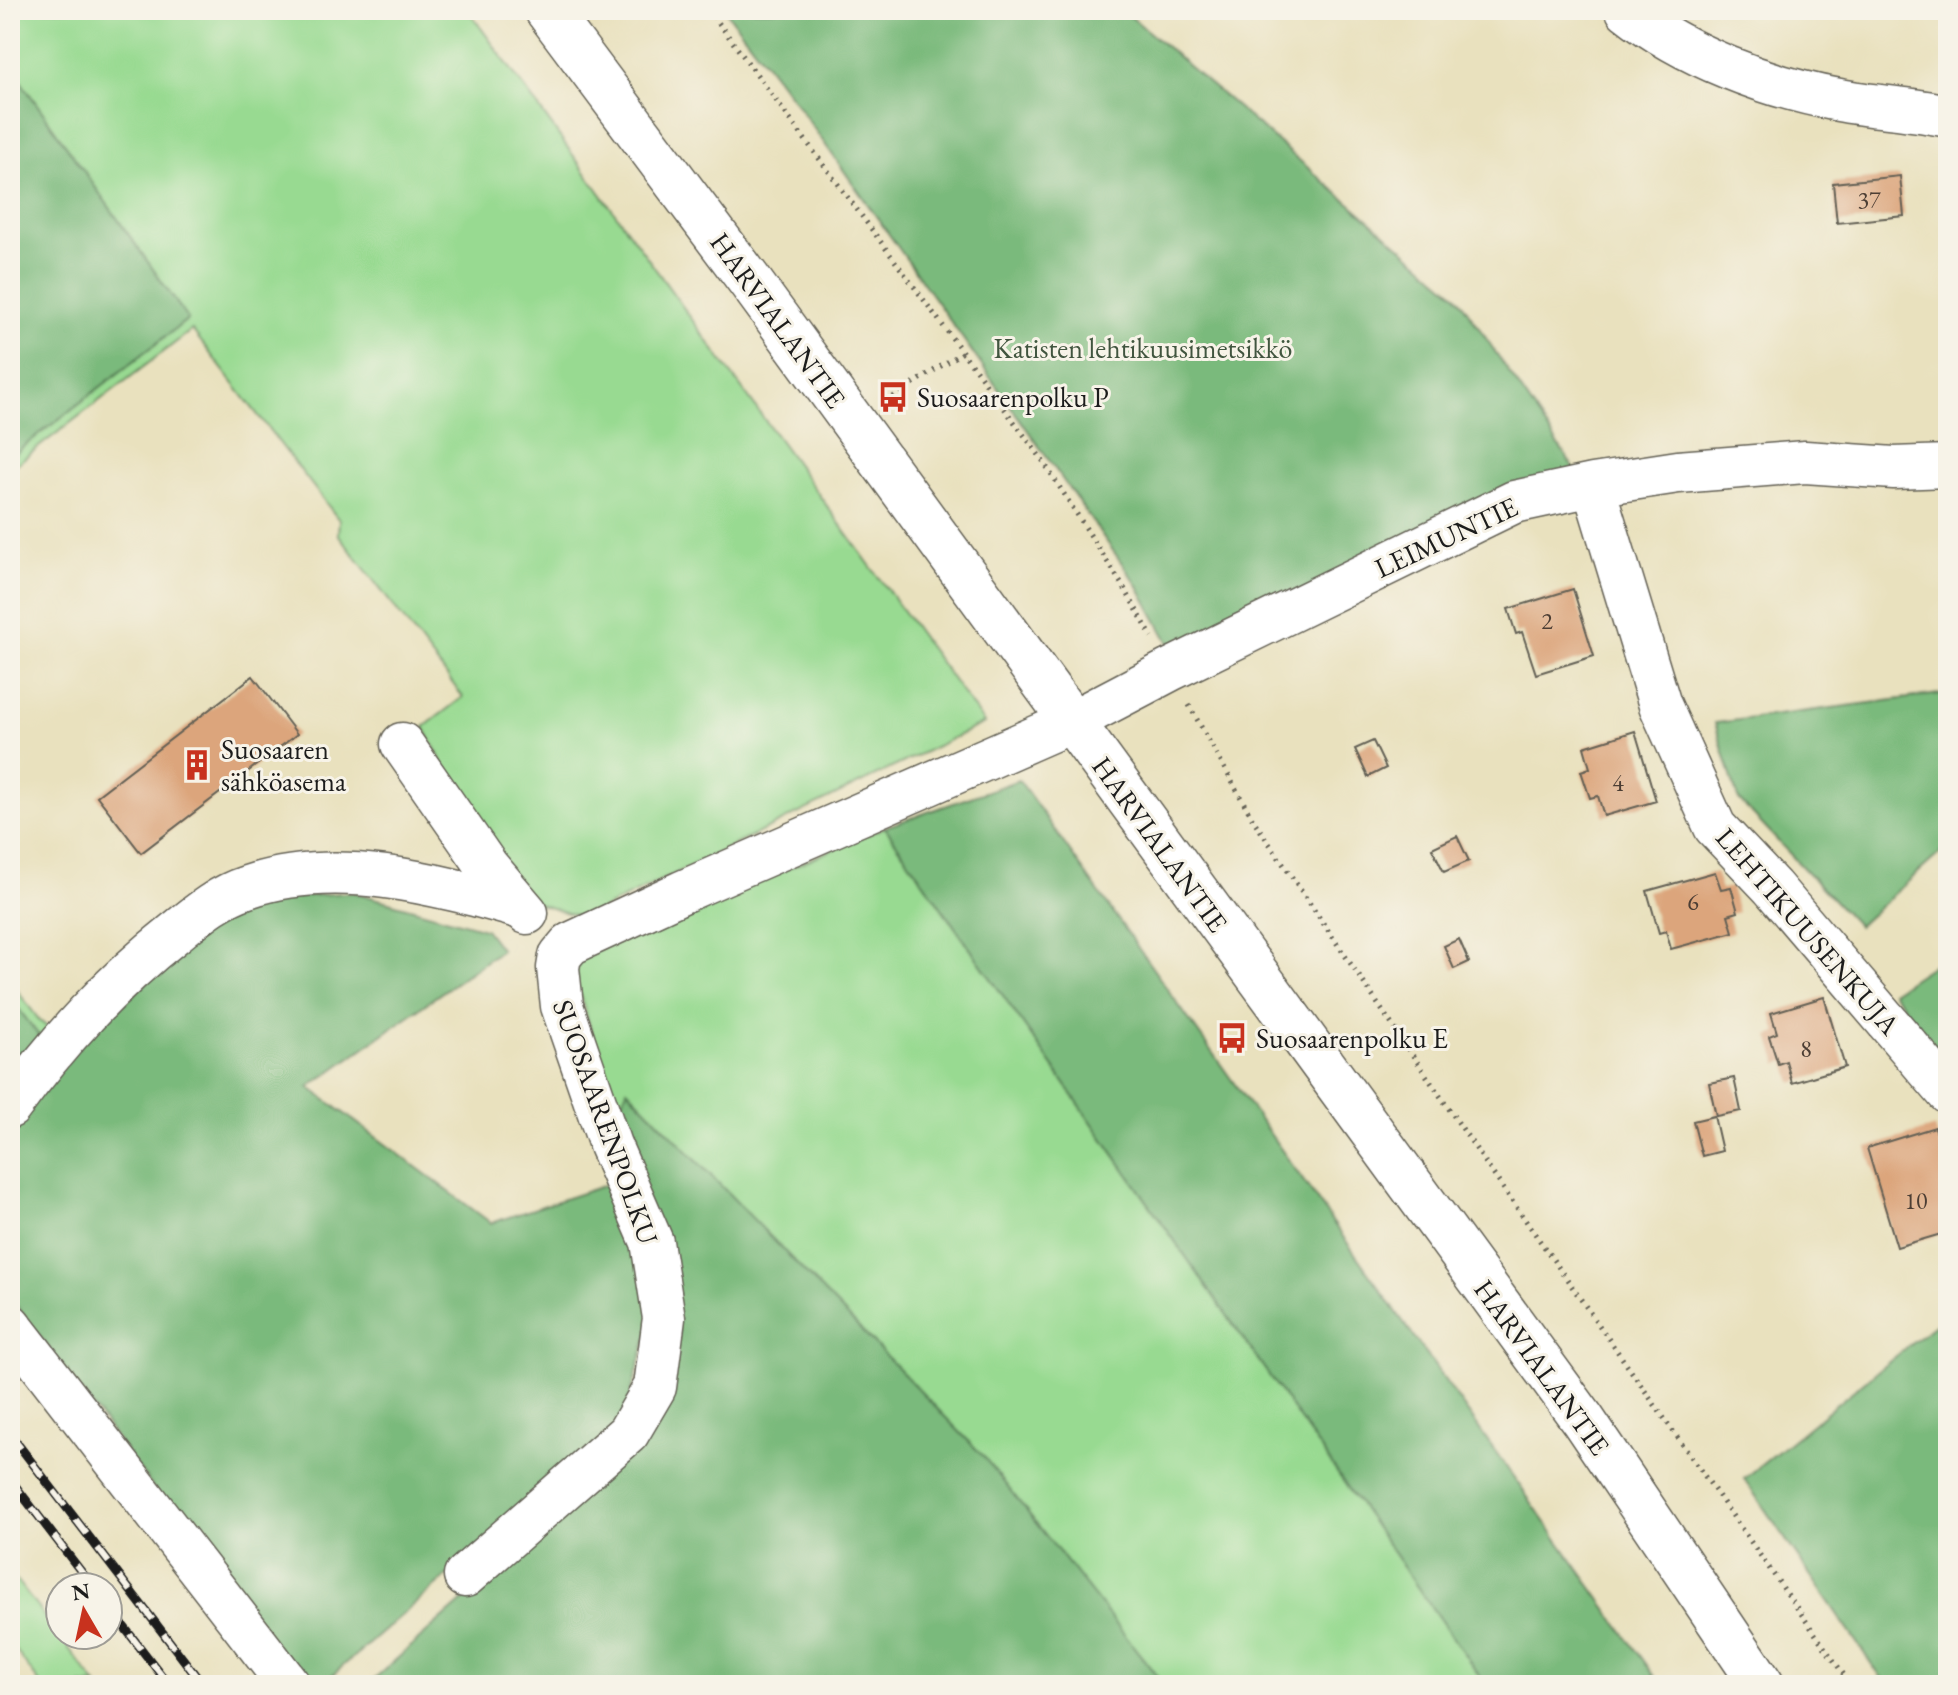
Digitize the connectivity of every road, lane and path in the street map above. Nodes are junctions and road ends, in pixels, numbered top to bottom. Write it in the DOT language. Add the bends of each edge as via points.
graph roads {
  1 [pos="547,10"];
  2 [pos="709,10"];
  3 [pos="1627,10"];
  4 [pos="1948,116"];
  5 [pos="963,352"];
  6 [pos="893,397"];
  7 [pos="1948,466"];
  8 [pos="1593,485"];
  9 [pos="1170,670"];
  10 [pos="1071,722"];
  11 [pos="402,744"];
  12 [pos="521,908"];
  13 [pos="570,944"];
  14 [pos="1948,1093"];
  15 [pos="10,1107"];
  16 [pos="10,1325"];
  17 [pos="465,1576"];
  18 [pos="289,1685"];
  19 [pos="1762,1685"];
  20 [pos="1851,1685"];
  1 -- 10 [label="highway, HARVIALANTIE"];
  2 -- 5 [label="path"];
  3 -- 4 [label="street" via="1747,76 1838,100"];
  5 -- 6 [label="path"];
  5 -- 9 [label="path" via="1041,458"];
  7 -- 8 [label="street, LEIMUNTIE" via="1805,462"];
  8 -- 9 [label="street, LEIMUNTIE" via="1514,502"];
  8 -- 14 [label="street, LEHTIKUUSENKUJA" via="1660,705 1715,827"];
  9 -- 10 [label="street, LEIMUNTIE"];
  9 -- 20 [label="path" via="1254,821"];
  10 -- 13 [label="street"];
  10 -- 19 [label="highway, HARVIALANTIE" via="1583,1420"];
  11 -- 12 [label="street"];
  12 -- 13 [label="street"];
  12 -- 15 [label="street" via="409,880 340,874 245,887 206,908 102,996"];
  13 -- 17 [label="street, SUOSAARENPOLKU" via="557,976 562,1006 610,1145 652,1242 664,1318 655,1387 628,1433"];
  16 -- 18 [label="street"];
}
